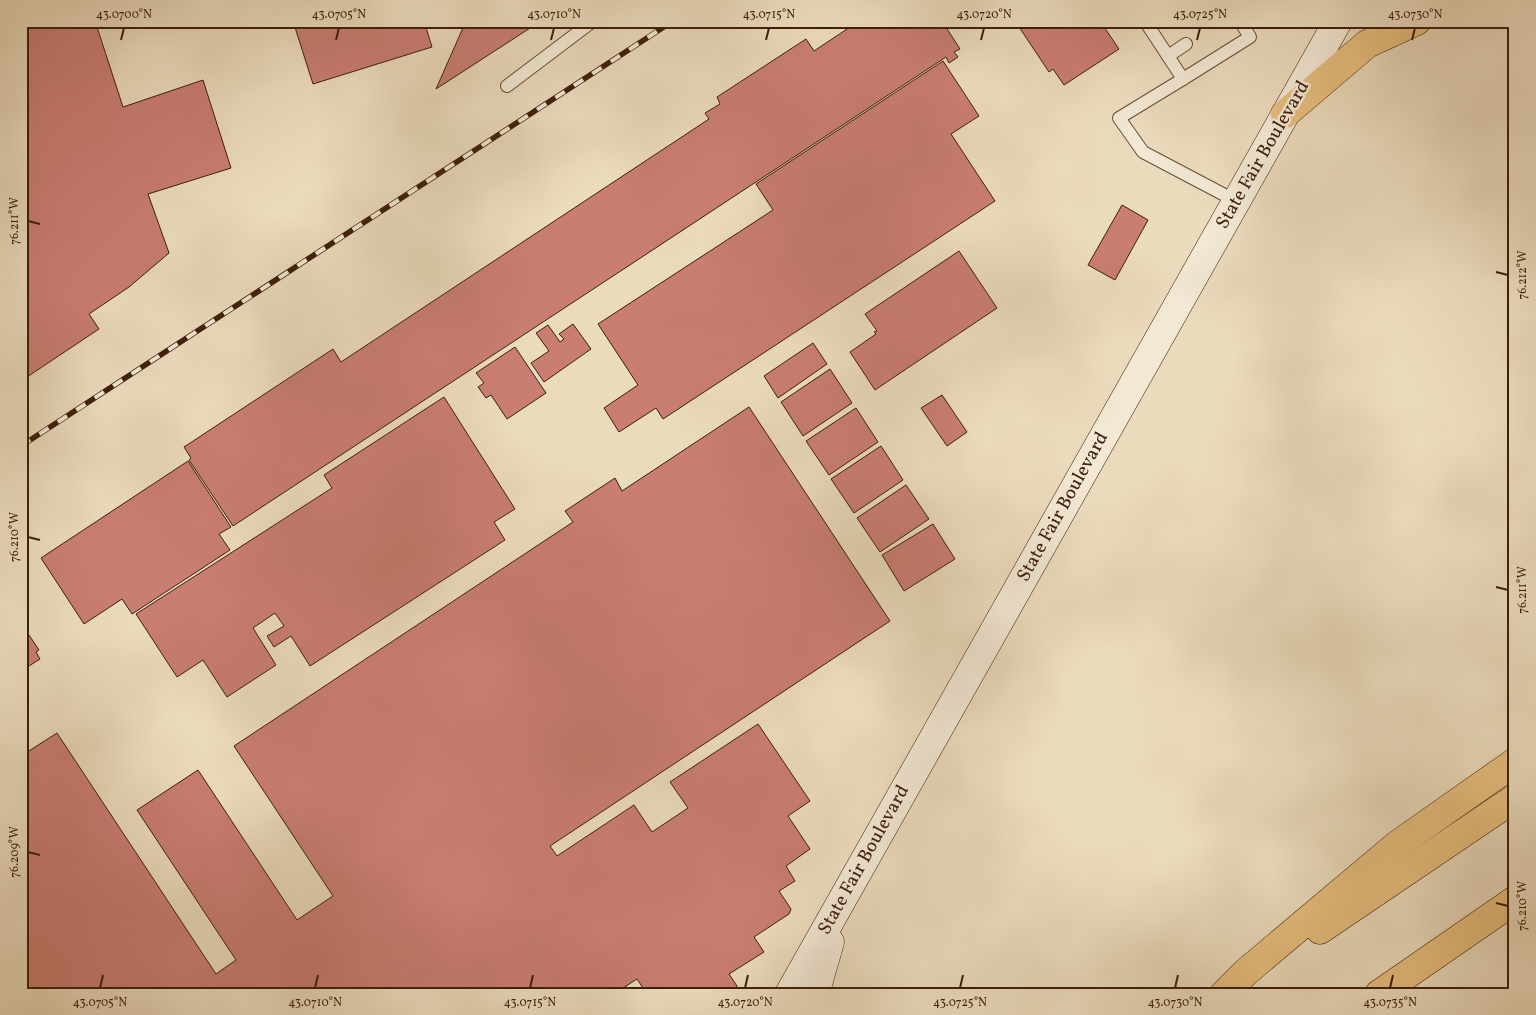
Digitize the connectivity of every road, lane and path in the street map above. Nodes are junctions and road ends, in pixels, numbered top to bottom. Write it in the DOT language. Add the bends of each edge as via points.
graph roads {
  1 [pos="593,21"];
  2 [pos="1240,21"];
  3 [pos="1338,21"];
  4 [pos="1417,21"];
  5 [pos="1148,23"];
  6 [pos="1186,44"];
  7 [pos="1168,56"];
  8 [pos="1183,79"];
  9 [pos="507,86"];
  10 [pos="1285,114"];
  11 [pos="1236,201"];
  12 [pos="1515,762"];
  13 [pos="1515,798"];
  14 [pos="1515,900"];
  15 [pos="837,909"];
  16 [pos="789,994"];
  17 [pos="815,994"];
  18 [pos="1224,994"];
  19 [pos="1232,994"];
  20 [pos="1379,994"];
  1 -- 9 [label="lane"];
  2 -- 8 [label="lane" via="1250,37"];
  3 -- 10 [label="main road, State Fair Boulevard"];
  4 -- 10 [label="highway" via="1366,44"];
  5 -- 7 [label="lane"];
  6 -- 7 [label="lane"];
  7 -- 8 [label="lane"];
  8 -- 11 [label="lane" via="1119,118 1143,152"];
  10 -- 11 [label="main road, State Fair Boulevard"];
  11 -- 15 [label="main road, State Fair Boulevard"];
  12 -- 18 [label="highway" via="1398,844"];
  13 -- 19 [label="highway" via="1264,968"];
  14 -- 20 [label="highway"];
  15 -- 16 [label="main road, State Fair Boulevard"];
  15 -- 17 [label="main road"];
}
